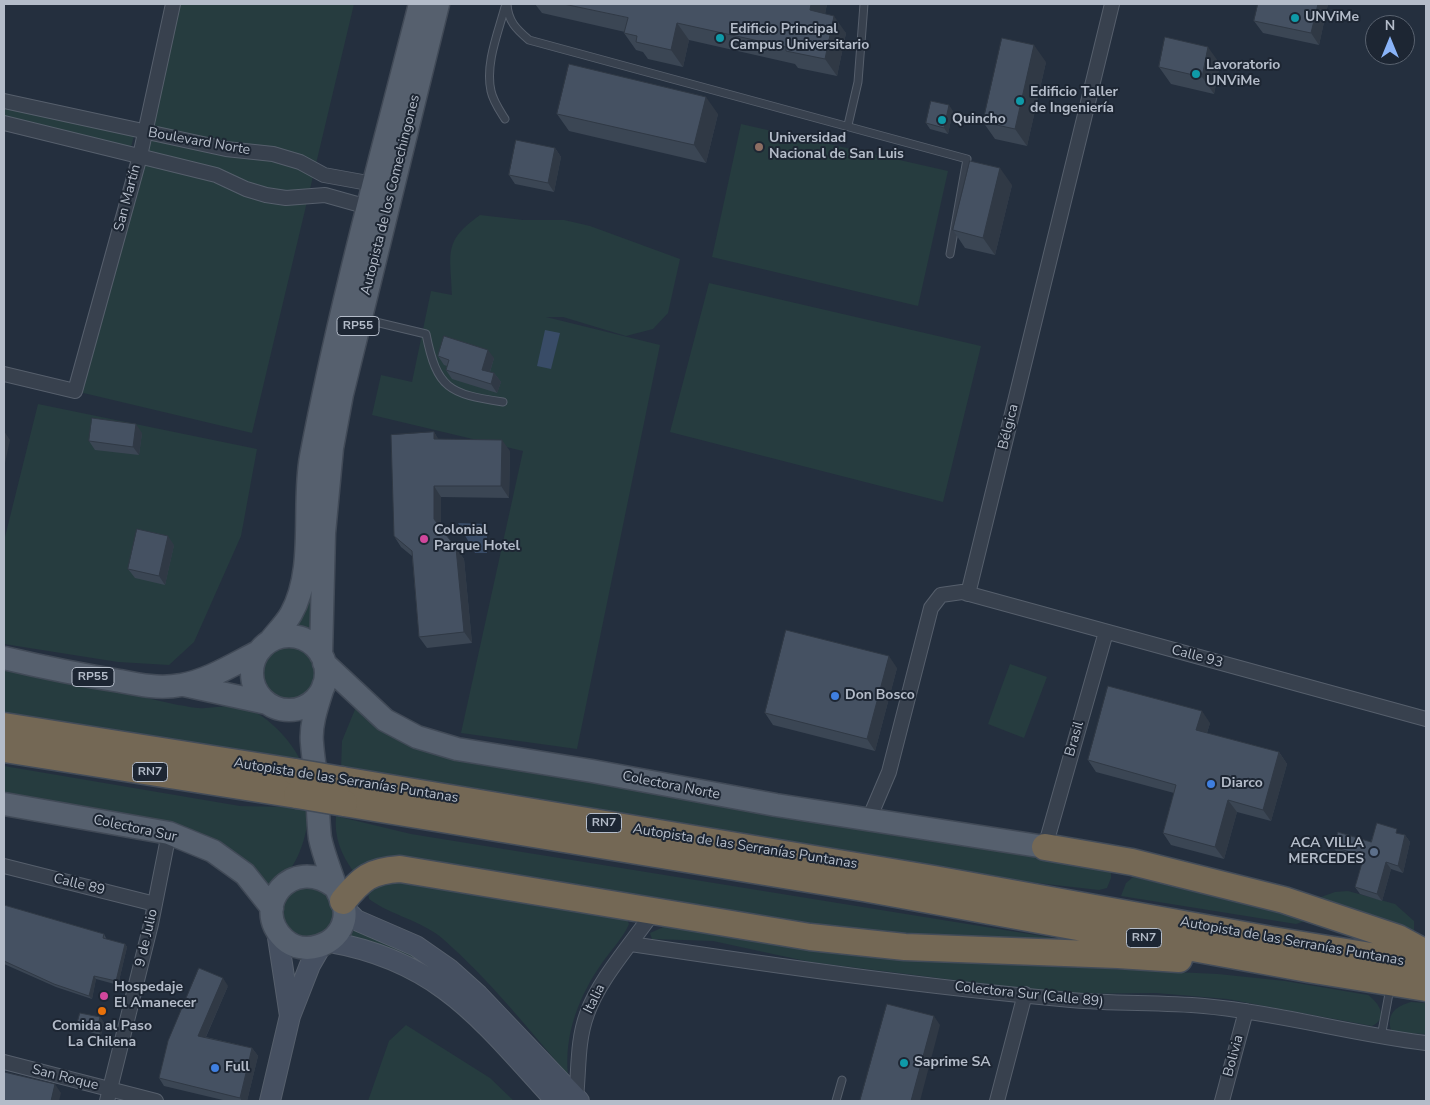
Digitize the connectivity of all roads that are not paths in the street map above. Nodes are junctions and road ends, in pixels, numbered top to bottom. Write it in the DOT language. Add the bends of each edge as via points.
graph roads {
  1 [pos="173,4"];
  2 [pos="420,4"];
  3 [pos="438,4"];
  4 [pos="507,4"];
  5 [pos="864,4"];
  6 [pos="1112,4"];
  7 [pos="4,100"];
  8 [pos="505,119"];
  9 [pos="4,123"];
  10 [pos="848,125"];
  11 [pos="144,132"];
  12 [pos="140,156"];
  13 [pos="383,186"];
  14 [pos="377,210"];
  15 [pos="950,254"];
  16 [pos="360,319"];
  17 [pos="4,374"];
  18 [pos="503,402"];
  19 [pos="968,594"];
  20 [pos="1106,632"];
  21 [pos="264,647"];
  22 [pos="4,658"];
  23 [pos="323,667"];
  24 [pos="183,685"];
  25 [pos="271,705"];
  26 [pos="1426,719"];
  27 [pos="4,726"];
  28 [pos="312,743"];
  29 [pos="4,749"];
  30 [pos="296,784"];
  31 [pos="343,791"];
  32 [pos="4,804"];
  33 [pos="869,819"];
  34 [pos="169,833"];
  35 [pos="320,839"];
  36 [pos="1045,846"];
  37 [pos="4,866"];
  38 [pos="290,880"];
  39 [pos="341,899"];
  40 [pos="155,904"];
  41 [pos="272,908"];
  42 [pos="654,911"];
  43 [pos="277,931"];
  44 [pos="325,944"];
  45 [pos="631,944"];
  46 [pos="1426,953"];
  47 [pos="1426,965"];
  48 [pos="1308,969"];
  49 [pos="1391,982"];
  50 [pos="1426,988"];
  51 [pos="1025,994"];
  52 [pos="1246,1011"];
  53 [pos="290,1016"];
  54 [pos="1382,1037"];
  55 [pos="1426,1043"];
  56 [pos="4,1062"];
  57 [pos="842,1080"];
  58 [pos="108,1095"];
  59 [pos="576,1100"];
  60 [pos="156,1101"];
  61 [pos="270,1101"];
  62 [pos="556,1101"];
  63 [pos="836,1101"];
  64 [pos="996,1101"];
  65 [pos="1222,1101"];
  1 -- 11 [label="street, San Martín"];
  2 -- 13 [label="main road, Autopista de los Comechingones / RP55"];
  3 -- 13 [label="main road, Autopista de los Comechingones / RP55"];
  4 -- 8 [label="lane" via="489,78 491,94"];
  4 -- 10 [label="lane" via="513,27 529,40"];
  5 -- 10 [label="lane" via="858,82"];
  6 -- 19 [label="street, Bélgica"];
  7 -- 11 [label="street, Boulevard Norte"];
  9 -- 12 [label="street, Boulevard Norte"];
  10 -- 15 [label="lane" via="967,159"];
  11 -- 12 [label="street, San Martín"];
  11 -- 13 [label="street, Boulevard Norte" via="226,149 273,154 300,162 324,175"];
  12 -- 14 [label="street, Boulevard Norte" via="216,175 266,195 286,198 321,194"];
  12 -- 17 [label="street, San Martín" via="75,390"];
  13 -- 14 [label="main road, Autopista de los Comechingones / RP55"];
  14 -- 16 [label="main road, Autopista de los Comechingones / RP55"];
  14 -- 21 [label="main road, Autopista de los Comechingones / RP55" via="310,459 304,571 299,594 292,613"];
  16 -- 18 [label="lane" via="426,334 432,364 439,378 453,389"];
  16 -- 23 [label="main road, Autopista de los Comechingones / RP55" via="332,448 324,532"];
  19 -- 20 [label="street, Calle 93"];
  19 -- 33 [label="street" via="941,595 931,608 889,772"];
  20 -- 26 [label="street, Calle 93"];
  20 -- 36 [label="street, Brasil"];
  21 -- 23 [label="main road, RP55" via="282,637 299,638 314,646"];
  21 -- 24 [label="main road, RP55"];
  21 -- 25 [label="main road, RP55" via="252,674 259,695"];
  22 -- 24 [label="main road, RP55" via="152,687"];
  23 -- 25 [label="main road, RP55" via="316,697 304,706 284,709"];
  23 -- 28 [label="main road, Autopista de los Comechingones"];
  23 -- 33 [label="main road, Colectora Norte" via="385,720 417,737 457,749"];
  24 -- 25 [label="main road, RP55"];
  25 -- 28 [label="main road"];
  27 -- 30 [label="highway, Autopista de las Serranías Puntanas / RN7"];
  28 -- 35 [label="main road, Autopista de los Comechingones"];
  29 -- 30 [label="highway, Autopista de las Serranías Puntanas / RN7"];
  30 -- 31 [label="highway, Autopista de las Serranías Puntanas / RN7, bridge"];
  31 -- 47 [label="highway, Autopista de las Serranías Puntanas / RN7" via="934,879"];
  31 -- 48 [label="highway, Autopista de las Serranías Puntanas / RN7"];
  32 -- 34 [label="main road, Colectora Sur"];
  33 -- 36 [label="main road, Colectora Norte"];
  34 -- 40 [label="street, 9 de Julio"];
  34 -- 41 [label="main road, Colectora Sur" via="213,851 245,874"];
  35 -- 38 [label="main road"];
  35 -- 39 [label="main road, Autopista de los Comechingones"];
  36 -- 46 [label="highway" via="1132,862 1284,900 1398,938"];
  37 -- 40 [label="street, Calle 89"];
  38 -- 39 [label="main road" via="313,875 325,879"];
  38 -- 41 [label="main road" via="281,887"];
  39 -- 42 [label="highway" via="370,875 380,870 400,869"];
  39 -- 44 [label="main road" via="344,921 339,933"];
  39 -- 59 [label="main road" via="356,920 416,946 449,969 478,995"];
  40 -- 58 [label="street, 9 de Julio"];
  41 -- 43 [label="main road" via="272,920"];
  42 -- 45 [label="street, Italia"];
  42 -- 48 [label="highway" via="810,937 905,947 1118,954"];
  43 -- 44 [label="main road" via="294,946 306,948"];
  43 -- 53 [label="main road"];
  44 -- 53 [label="main road" via="310,965"];
  44 -- 62 [label="main road" via="351,946 385,956 416,969 444,987 480,1018"];
  45 -- 51 [label="street, Colectora Sur (Calle 89)" via="920,984"];
  45 -- 59 [label="street, Italia" via="603,983 587,1013 580,1045"];
  48 -- 49 [label="highway, Autopista de las Serranías Puntanas / RN7"];
  49 -- 50 [label="highway, Autopista de las Serranías Puntanas / RN7"];
  49 -- 54 [label="lane"];
  51 -- 52 [label="street, Colectora Sur (Calle 89)" via="1070,1000"];
  51 -- 64 [label="street"];
  52 -- 54 [label="street, Colectora Sur (Calle 89)"];
  52 -- 65 [label="street, Bolivia"];
  53 -- 61 [label="main road"];
  54 -- 55 [label="street, Colectora Sur (Calle 89)"];
  56 -- 58 [label="street, San Roque"];
  57 -- 63 [label="lane"];
  58 -- 60 [label="street, San Roque"];
}
